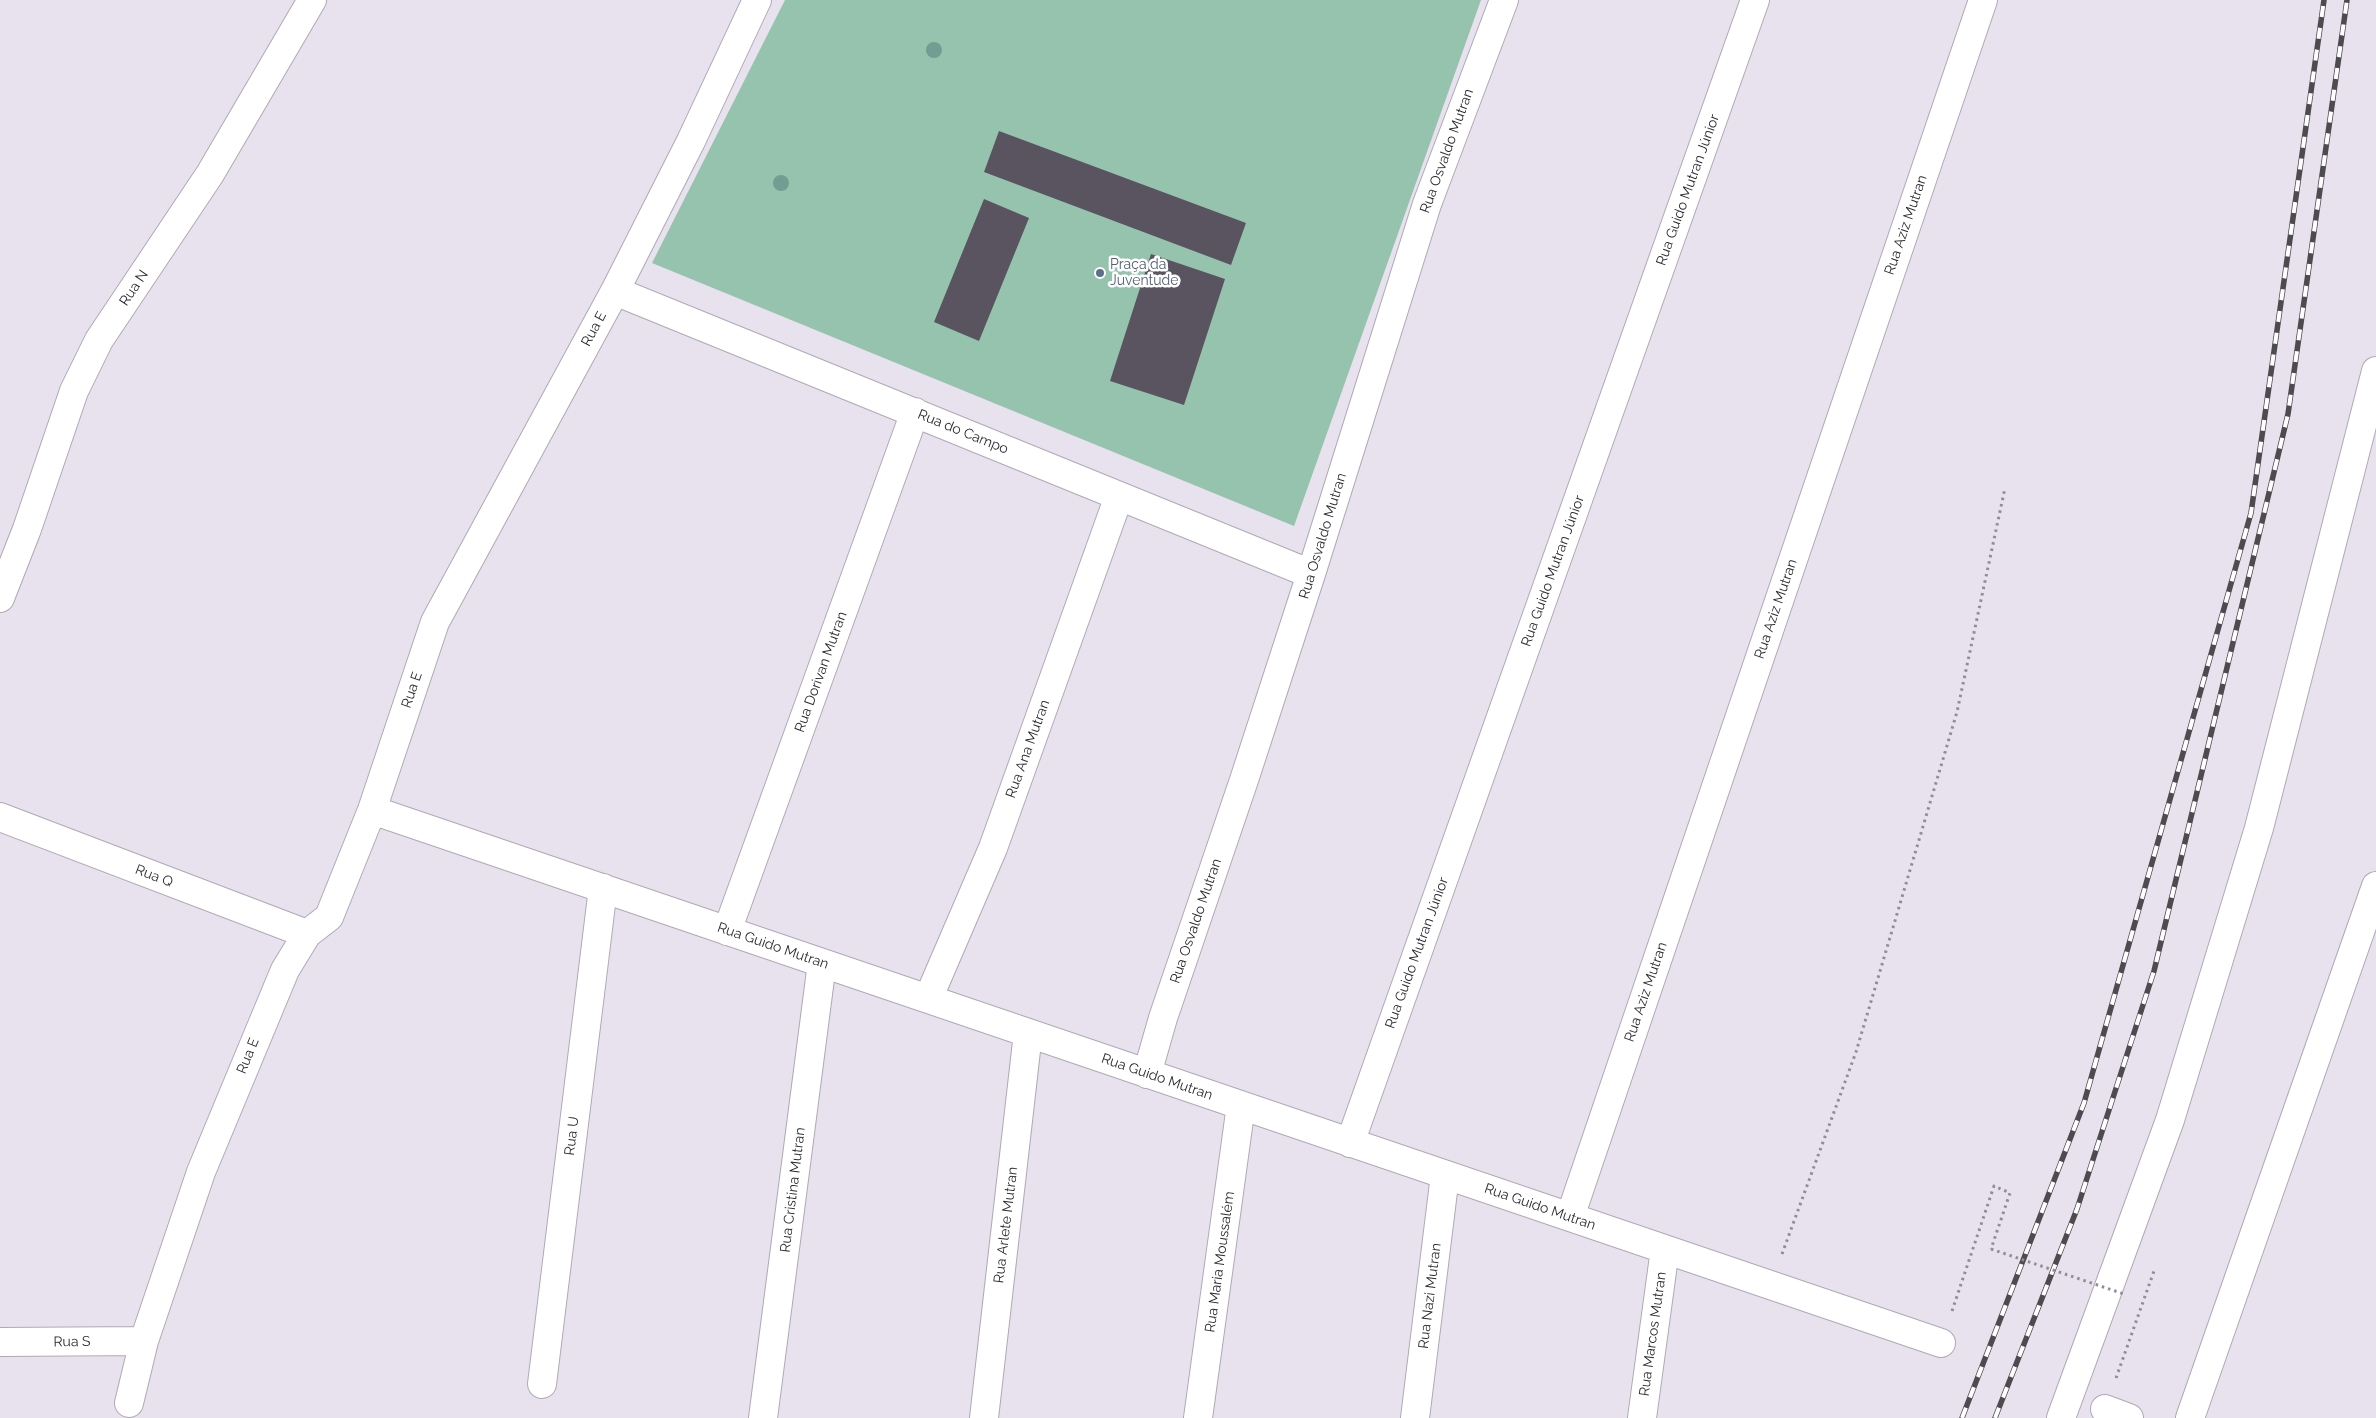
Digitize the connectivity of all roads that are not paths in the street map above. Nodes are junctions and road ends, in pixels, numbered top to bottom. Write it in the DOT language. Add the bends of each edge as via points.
graph roads {
  1 [pos="312,0"];
  2 [pos="757,0"];
  3 [pos="1504,0"];
  4 [pos="1755,0"];
  5 [pos="1983,0"];
  6 [pos="615,291"];
  7 [pos="2376,371"];
  8 [pos="914,412"];
  9 [pos="1118,496"];
  10 [pos="1312,574"];
  11 [pos="0,598"];
  12 [pos="372,810"];
  13 [pos="0,817"];
  14 [pos="2376,886"];
  15 [pos="603,888"];
  16 [pos="727,931"];
  17 [pos="307,934"];
  18 [pos="822,963"];
  19 [pos="928,999"];
  20 [pos="1028,1033"];
  21 [pos="1147,1074"];
  22 [pos="1241,1105"];
  23 [pos="1350,1143"];
  24 [pos="1445,1175"];
  25 [pos="1570,1217"];
  26 [pos="1665,1249"];
  27 [pos="144,1341"];
  28 [pos="0,1342"];
  29 [pos="1941,1343"];
  30 [pos="542,1384"];
  31 [pos="129,1403"];
  32 [pos="764,1418"];
  33 [pos="984,1418"];
  34 [pos="1198,1418"];
  35 [pos="1415,1418"];
  36 [pos="1642,1418"];
  37 [pos="2061,1418"];
  38 [pos="2190,1418"];
  1 -- 11 [label="street, Rua N" via="210,174 99,340 74,391"];
  2 -- 6 [label="street, Rua E" via="691,141"];
  3 -- 10 [label="street, Rua Osvaldo Mutran" via="1426,204"];
  4 -- 23 [label="street, Rua Guido Mutran Júnior"];
  5 -- 25 [label="street, Rua Aziz Mutran"];
  6 -- 8 [label="street, Rua do Campo"];
  6 -- 12 [label="street, Rua E" via="436,622"];
  7 -- 37 [label="street" via="2259,828 2170,1120"];
  8 -- 9 [label="street, Rua do Campo"];
  8 -- 16 [label="street, Rua Dorivan Mutran"];
  9 -- 10 [label="street, Rua do Campo"];
  9 -- 19 [label="street, Rua Ana Mutran" via="993,848"];
  10 -- 21 [label="street, Rua Osvaldo Mutran"];
  12 -- 15 [label="street, Rua Guido Mutran"];
  12 -- 17 [label="street, Rua E" via="330,917"];
  13 -- 17 [label="street, Rua Q"];
  14 -- 38 [label="street"];
  15 -- 16 [label="street, Rua Guido Mutran"];
  15 -- 30 [label="street, Rua U"];
  16 -- 18 [label="street, Rua Guido Mutran"];
  17 -- 27 [label="street, Rua E" via="285,970 201,1172"];
  18 -- 19 [label="street, Rua Guido Mutran"];
  18 -- 32 [label="street, Rua Cristina Mutran"];
  19 -- 20 [label="street, Rua Guido Mutran"];
  20 -- 21 [label="street, Rua Guido Mutran"];
  20 -- 33 [label="street, Rua Arlete Mutran"];
  21 -- 22 [label="street, Rua Guido Mutran"];
  22 -- 23 [label="street, Rua Guido Mutran"];
  22 -- 34 [label="street, Rua Maria Moussalém"];
  23 -- 24 [label="street, Rua Guido Mutran"];
  24 -- 25 [label="street, Rua Guido Mutran"];
  24 -- 35 [label="street, Rua Nazi Mutran"];
  25 -- 26 [label="street, Rua Guido Mutran"];
  26 -- 29 [label="street, Rua Guido Mutran"];
  26 -- 36 [label="street, Rua Marcos Mutran"];
  27 -- 28 [label="street, Rua S"];
  27 -- 31 [label="street, Rua E"];
}
